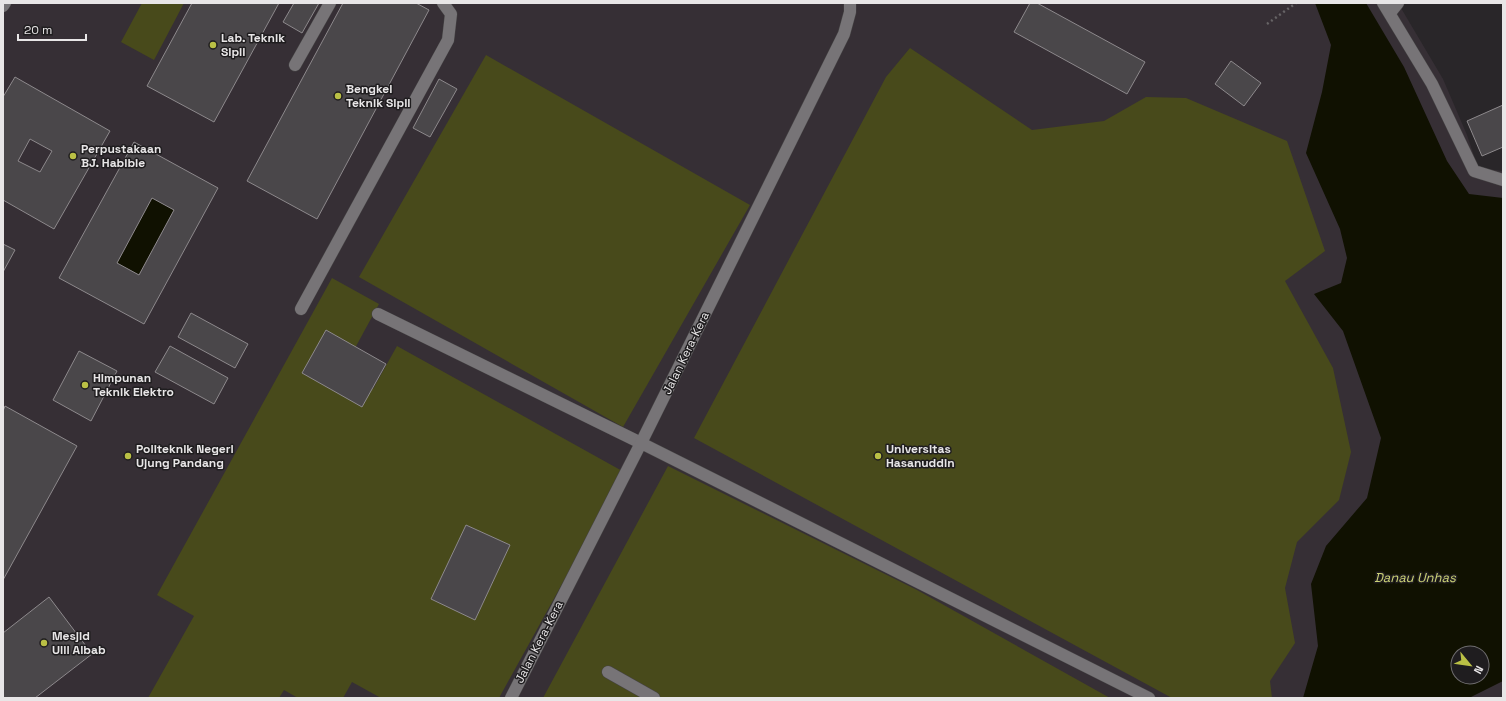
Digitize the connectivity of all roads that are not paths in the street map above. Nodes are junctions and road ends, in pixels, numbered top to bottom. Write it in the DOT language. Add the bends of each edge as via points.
graph roads {
  1 [pos="4,3"];
  2 [pos="330,3"];
  3 [pos="443,3"];
  4 [pos="850,3"];
  5 [pos="1398,3"];
  6 [pos="3,6"];
  7 [pos="1387,8"];
  8 [pos="295,65"];
  9 [pos="1503,180"];
  10 [pos="301,309"];
  11 [pos="378,314"];
  12 [pos="641,444"];
  13 [pos="608,672"];
  14 [pos="510,698"];
  15 [pos="654,698"];
  16 [pos="1149,698"];
  1 -- 6 [label="street"];
  2 -- 8 [label="street"];
  3 -- 10 [label="street" via="451,14 448,40"];
  4 -- 12 [label="street, Jalan Kera-Kera" via="844,34"];
  5 -- 7 [label="street"];
  7 -- 9 [label="street" via="1432,84 1474,171"];
  11 -- 12 [label="street"];
  12 -- 14 [label="street, Jalan Kera-Kera"];
  12 -- 16 [label="street"];
  13 -- 15 [label="street"];
}
